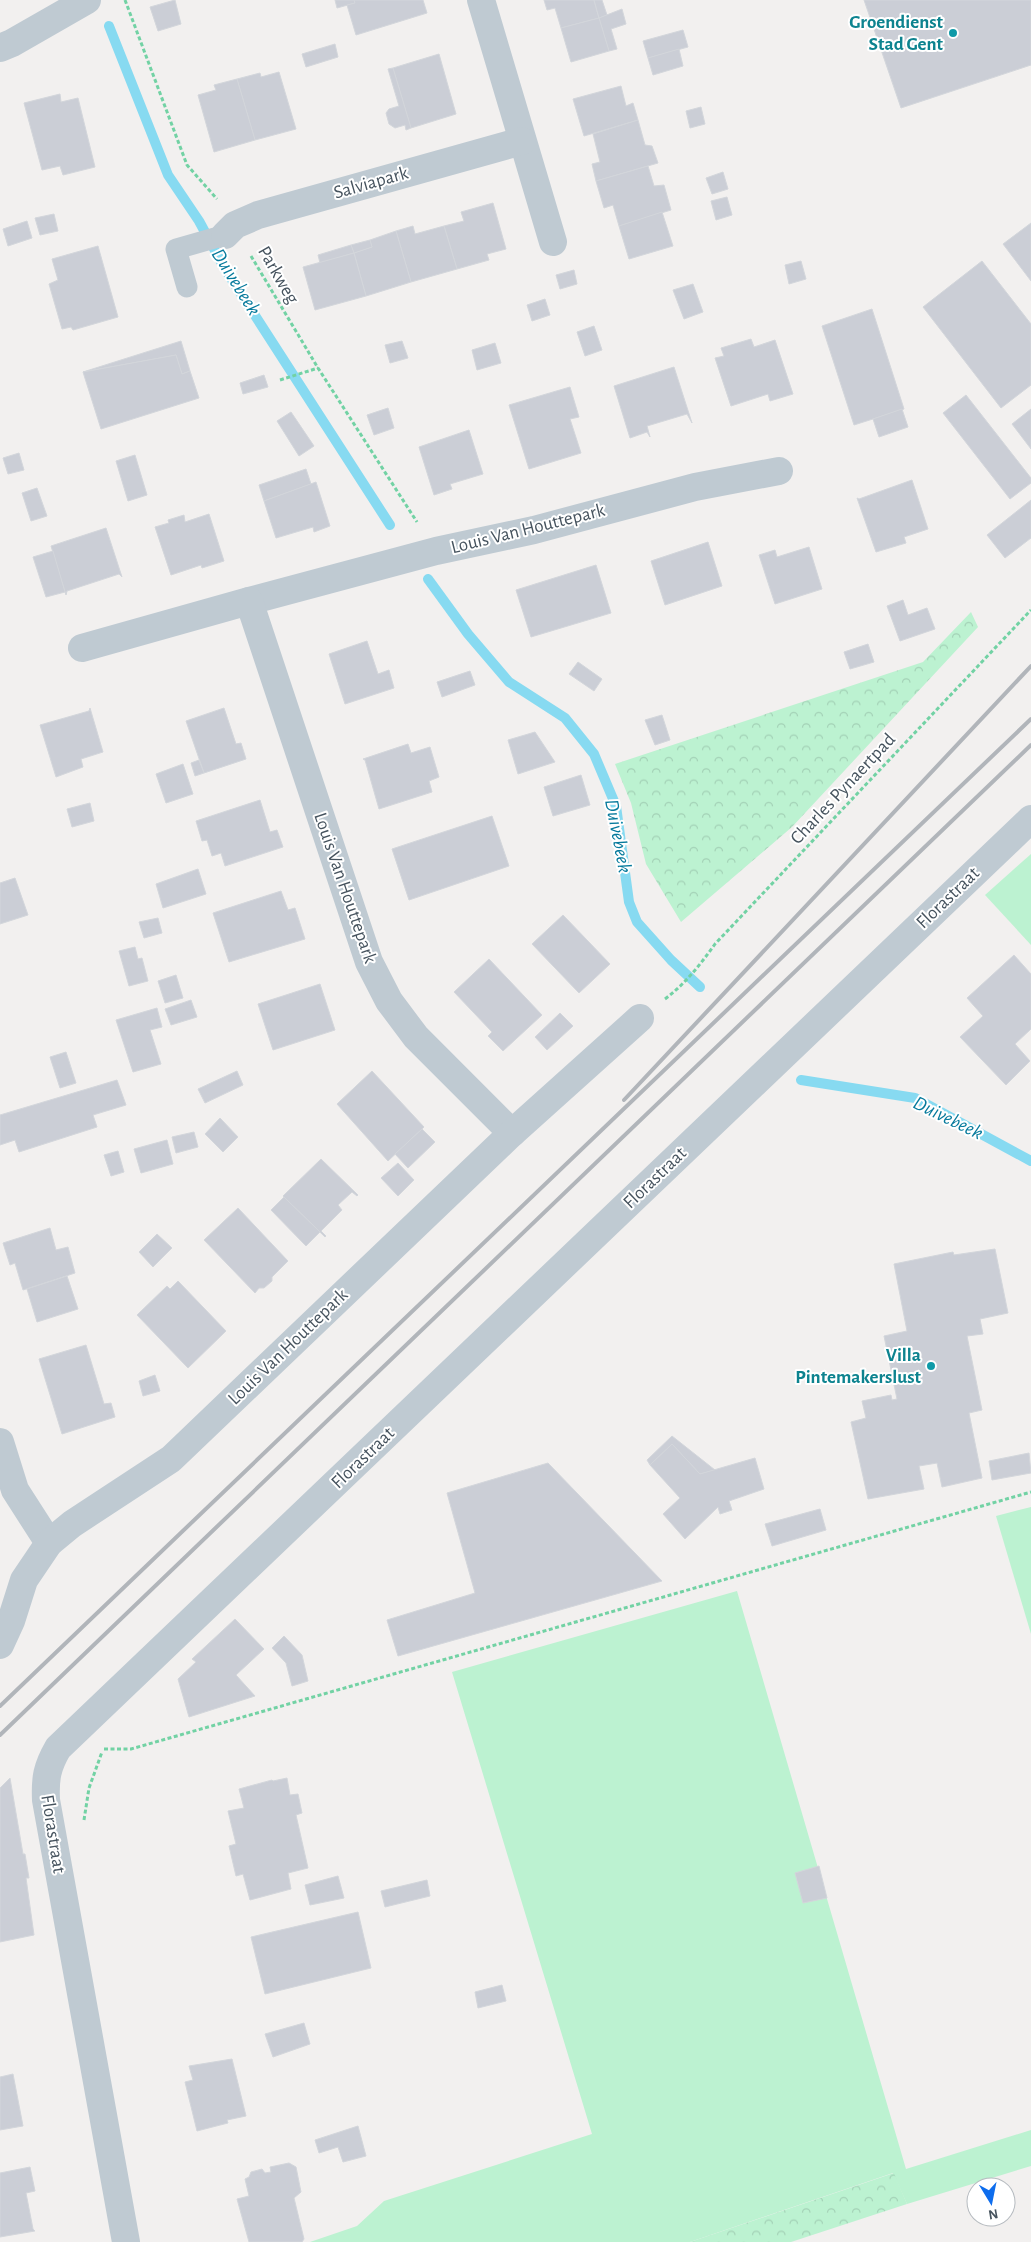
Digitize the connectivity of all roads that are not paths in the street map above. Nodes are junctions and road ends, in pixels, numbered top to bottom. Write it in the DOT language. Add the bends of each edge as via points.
graph roads {
  1 [pos="87,0"];
  2 [pos="482,0"];
  3 [pos="0,48"];
  4 [pos="522,141"];
  5 [pos="220,234"];
  6 [pos="553,242"];
  7 [pos="187,287"];
  8 [pos="779,470"];
  9 [pos="249,601"];
  10 [pos="82,648"];
  11 [pos="1031,819"];
  12 [pos="640,1018"];
  13 [pos="512,1132"];
  14 [pos="0,1442"];
  15 [pos="49,1543"];
  16 [pos="0,1645"];
  17 [pos="126,2242"];
  1 -- 3 [label="street"];
  2 -- 4 [label="street"];
  4 -- 5 [label="street, Salviapark" via="258,215"];
  4 -- 6 [label="street"];
  5 -- 7 [label="lane" via="176,249"];
  8 -- 9 [label="street, Louis Van Houttepark" via="695,487 534,530 436,551"];
  9 -- 10 [label="street, Louis Van Houttepark"];
  9 -- 13 [label="street, Louis Van Houttepark" via="369,962 389,1001 416,1037"];
  11 -- 17 [label="street, Florastraat" via="58,1748 49,1763 46,1800"];
  12 -- 13 [label="street, Louis Van Houttepark"];
  13 -- 15 [label="street, Louis Van Houttepark" via="171,1460 72,1524"];
  14 -- 15 [label="street" via="15,1490"];
  15 -- 16 [label="street, Louis Van Houttepark" via="24,1580 12,1621"];
}
